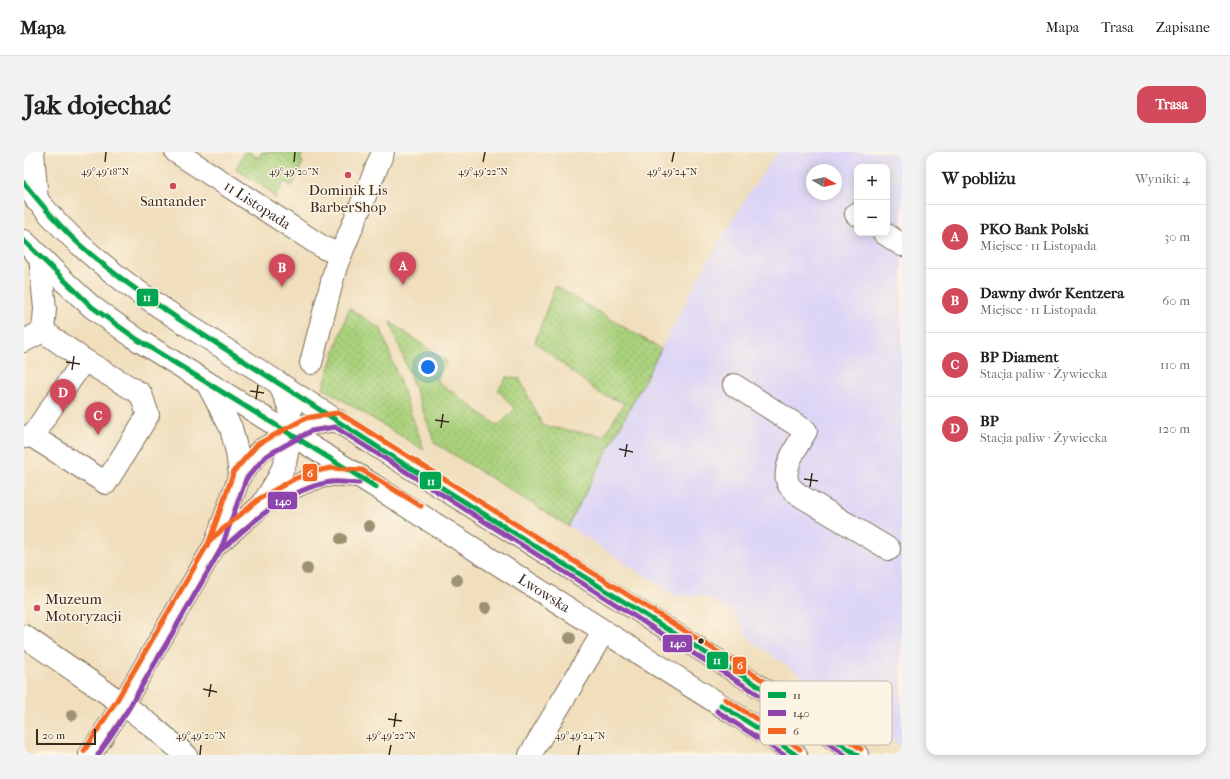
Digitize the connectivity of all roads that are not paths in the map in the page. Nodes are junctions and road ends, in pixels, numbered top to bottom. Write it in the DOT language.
graph roads {
  1 [pos="33,152"];
  2 [pos="176,152"];
  3 [pos="383,152"];
  4 [pos="24,183"];
  5 [pos="38,202"];
  6 [pos="888,236"];
  7 [pos="24,241"];
  8 [pos="902,245"];
  9 [pos="340,254"];
  10 [pos="40,257"];
  11 [pos="43,331"];
  12 [pos="24,341"];
  13 [pos="84,360"];
  14 [pos="311,363"];
  15 [pos="206,382"];
  16 [pos="279,382"];
  17 [pos="734,385"];
  18 [pos="337,420"];
  19 [pos="290,434"];
  20 [pos="28,437"];
  21 [pos="240,475"];
  22 [pos="359,476"];
  23 [pos="262,505"];
  24 [pos="215,545"];
  25 [pos="897,554"];
  26 [pos="604,631"];
  27 [pos="24,636"];
  28 [pos="760,687"];
  29 [pos="122,704"];
  30 [pos="760,730"];
  31 [pos="782,745"];
  32 [pos="843,745"];
  33 [pos="90,755"];
  34 [pos="186,755"];
  35 [pos="530,755"];
  36 [pos="796,755"];
  37 [pos="857,755"];
  1 -- 5 [label="main road"];
  2 -- 9 [label="main road, 11 Listopada"];
  3 -- 9 [label="main road"];
  4 -- 5 [label="main road"];
  5 -- 16 [label="main road"];
  6 -- 8 [label="main road"];
  7 -- 10 [label="main road, Lwowska"];
  9 -- 14 [label="main road"];
  10 -- 11 [label="main road"];
  10 -- 15 [label="main road, Lwowska"];
  11 -- 12 [label="main road"];
  11 -- 13 [label="main road"];
  13 -- 20 [label="main road"];
  13 -- 20 [label="main road"];
  15 -- 19 [label="main road, Lwowska"];
  15 -- 21 [label="main road"];
  16 -- 18 [label="main road"];
  16 -- 19 [label="main road"];
  17 -- 25 [label="main road"];
  18 -- 19 [label="main road"];
  18 -- 28 [label="main road"];
  19 -- 21 [label="main road"];
  19 -- 22 [label="main road, Lwowska"];
  19 -- 23 [label="main road"];
  21 -- 24 [label="main road"];
  22 -- 23 [label="main road"];
  22 -- 26 [label="main road, Lwowska"];
  23 -- 24 [label="main road"];
  24 -- 29 [label="main road"];
  26 -- 30 [label="main road, Lwowska"];
  26 -- 35 [label="main road"];
  27 -- 29 [label="main road"];
  29 -- 33 [label="main road"];
  29 -- 34 [label="main road"];
  31 -- 36 [label="main road, Lwowska"];
  32 -- 37 [label="main road"];
}
